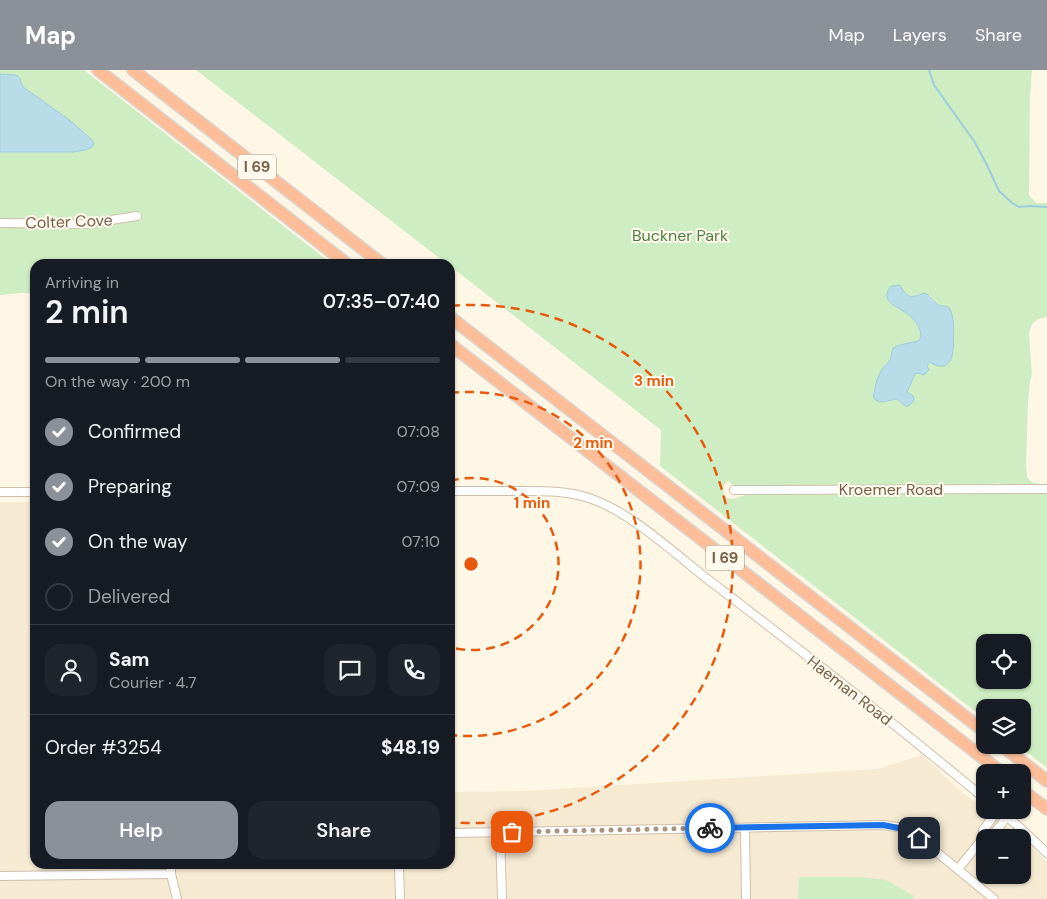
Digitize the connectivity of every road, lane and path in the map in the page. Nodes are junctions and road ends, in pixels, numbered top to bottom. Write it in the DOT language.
graph roads {
  1 [pos="98,70"];
  2 [pos="133,70"];
  3 [pos="137,216"];
  4 [pos="0,223"];
  5 [pos="341,259"];
  6 [pos="376,259"];
  7 [pos="455,321"];
  8 [pos="455,348"];
  9 [pos="1047,489"];
  10 [pos="734,490"];
  11 [pos="455,491"];
  12 [pos="0,492"];
  13 [pos="30,492"];
  14 [pos="976,725"];
  15 [pos="1013,754"];
  16 [pos="990,764"];
  17 [pos="1047,780"];
  18 [pos="976,792"];
  19 [pos="1031,797"];
  20 [pos="1047,809"];
  21 [pos="1005,819"];
  22 [pos="1009,819"];
  23 [pos="745,828"];
  24 [pos="997,829"];
  25 [pos="500,832"];
  26 [pos="455,833"];
  27 [pos="976,848"];
  28 [pos="1047,853"];
  29 [pos="171,869"];
  30 [pos="399,869"];
  31 [pos="958,869"];
  32 [pos="171,874"];
  33 [pos="0,876"];
  34 [pos="177,899"];
  35 [pos="400,899"];
  36 [pos="502,899"];
  37 [pos="746,899"];
  38 [pos="994,899"];
  1 -- 5 [label="highway, I 69"];
  2 -- 6 [label="highway, I 69"];
  3 -- 4 [label="street, Colter Cove"];
  7 -- 14 [label="highway, I 69"];
  8 -- 16 [label="highway, I 69"];
  9 -- 10 [label="street, Kroemer Road"];
  11 -- 18 [label="street, Haeman Road"];
  12 -- 13 [label="street"];
  15 -- 17 [label="highway"];
  19 -- 20 [label="highway"];
  21 -- 24 [label="street"];
  22 -- 28 [label="street"];
  23 -- 25 [label="street"];
  23 -- 31 [label="street"];
  23 -- 37 [label="street"];
  25 -- 26 [label="street"];
  25 -- 36 [label="street"];
  27 -- 31 [label="street"];
  29 -- 32 [label="street"];
  30 -- 35 [label="street"];
  31 -- 38 [label="street"];
  32 -- 33 [label="street"];
  32 -- 34 [label="street"];
}
